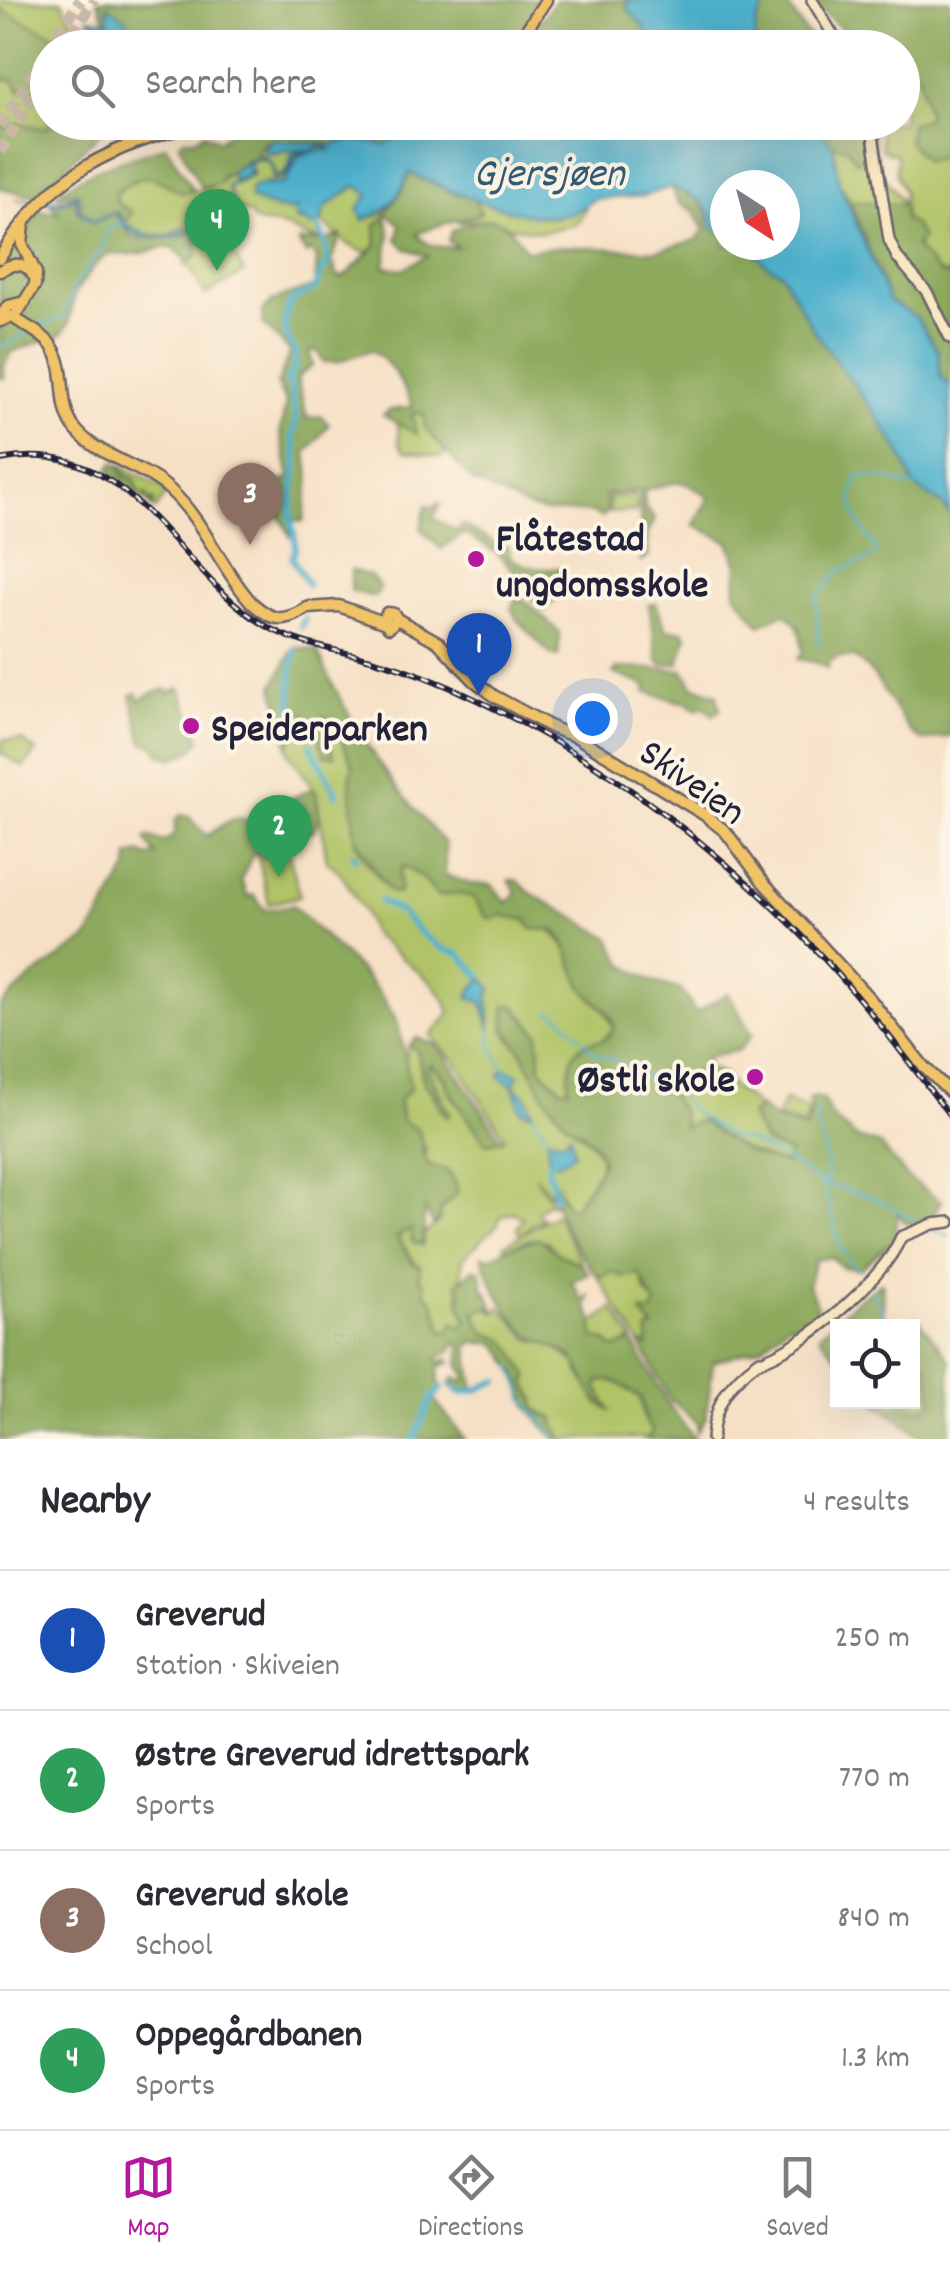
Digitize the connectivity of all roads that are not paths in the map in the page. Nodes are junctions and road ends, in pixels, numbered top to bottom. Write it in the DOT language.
graph roads {
  1 [pos="546,0"];
  2 [pos="812,0"];
  3 [pos="526,30"];
  4 [pos="830,30"];
  5 [pos="153,140"];
  6 [pos="875,140"];
  7 [pos="27,216"];
  8 [pos="0,258"];
  9 [pos="0,271"];
  10 [pos="36,282"];
  11 [pos="16,317"];
  12 [pos="950,338"];
  13 [pos="950,1092"];
  14 [pos="950,1222"];
  15 [pos="712,1439"];
  1 -- 3 [label="main road"];
  2 -- 4 [label="main road"];
  5 -- 7 [label="main road"];
  6 -- 12 [label="main road"];
  7 -- 8 [label="main road"];
  7 -- 10 [label="main road"];
  9 -- 10 [label="main road"];
  10 -- 11 [label="main road"];
  11 -- 13 [label="main road, Skiveien"];
  14 -- 15 [label="main road"];
}
